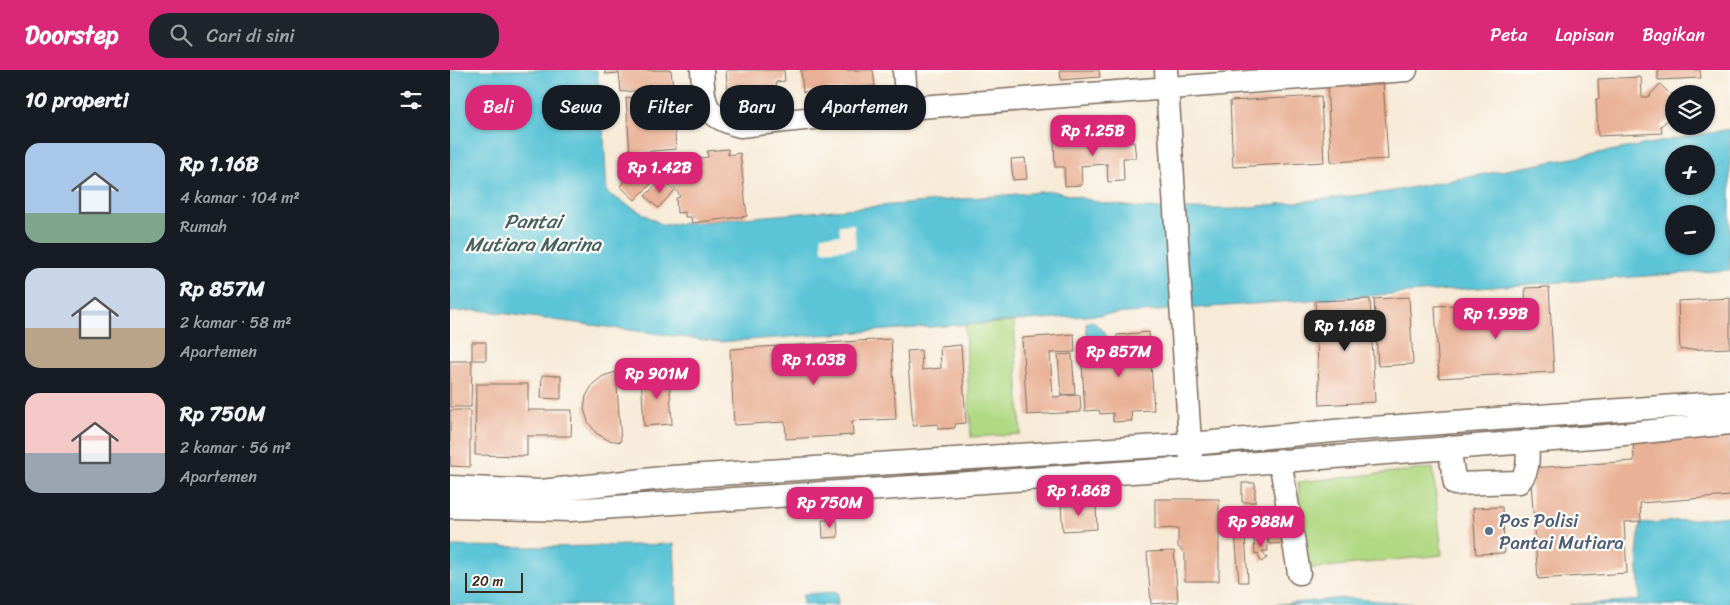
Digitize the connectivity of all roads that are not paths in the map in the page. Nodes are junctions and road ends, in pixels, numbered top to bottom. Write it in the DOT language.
graph roads {
  1 [pos="702,70"];
  2 [pos="904,70"];
  3 [pos="1406,70"];
  4 [pos="1166,79"];
  5 [pos="905,85"];
  6 [pos="926,106"];
  7 [pos="804,119"];
  8 [pos="1730,402"];
  9 [pos="1730,423"];
  10 [pos="1527,441"];
  11 [pos="1191,444"];
  12 [pos="1449,447"];
  13 [pos="1280,460"];
  14 [pos="1192,468"];
  15 [pos="450,487"];
  16 [pos="450,507"];
  17 [pos="1299,573"];
  1 -- 7 [label="street"];
  2 -- 5 [label="street"];
  3 -- 4 [label="street"];
  4 -- 6 [label="street"];
  4 -- 11 [label="street"];
  8 -- 11 [label="street"];
  9 -- 10 [label="street"];
  10 -- 12 [label="street"];
  10 -- 12 [label="street"];
  11 -- 14 [label="street"];
  11 -- 15 [label="street"];
  12 -- 13 [label="street"];
  13 -- 14 [label="street"];
  13 -- 17 [label="street"];
  14 -- 16 [label="street"];
}
